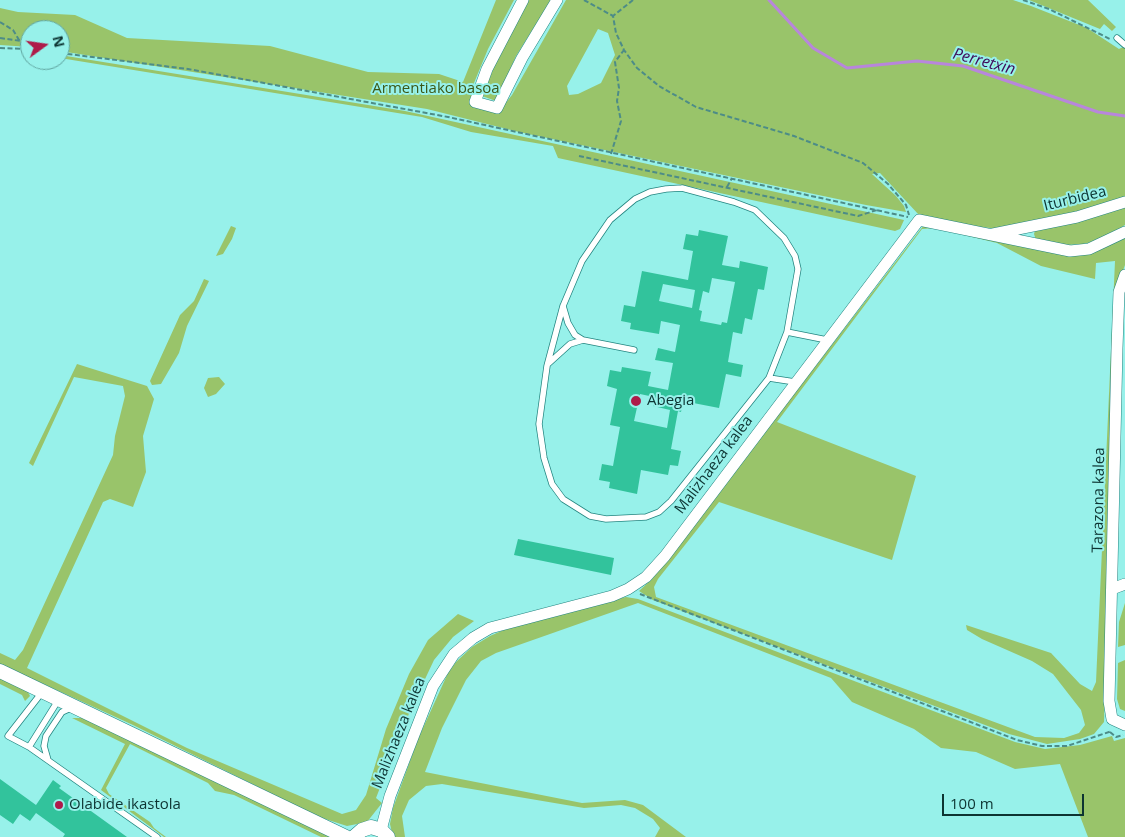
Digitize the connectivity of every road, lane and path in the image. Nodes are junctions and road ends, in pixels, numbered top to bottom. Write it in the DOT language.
graph roads {
  1 [pos="522,0"];
  2 [pos="557,0"];
  3 [pos="584,0"];
  4 [pos="633,0"];
  5 [pos="1023,0"];
  6 [pos="613,16"];
  7 [pos="0,22"];
  8 [pos="0,38"];
  9 [pos="1117,38"];
  10 [pos="20,40"];
  11 [pos="20,41"];
  12 [pos="1125,45"];
  13 [pos="0,48"];
  14 [pos="20,48"];
  15 [pos="624,50"];
  16 [pos="70,54"];
  17 [pos="611,154"];
  18 [pos="579,156"];
  19 [pos="732,178"];
  20 [pos="727,188"];
  21 [pos="1125,202"];
  22 [pos="878,210"];
  23 [pos="1033,225"];
  24 [pos="1125,232"];
  25 [pos="991,235"];
  26 [pos="1035,244"];
  27 [pos="1125,275"];
  28 [pos="563,306"];
  29 [pos="787,332"];
  30 [pos="583,340"];
  31 [pos="827,340"];
  32 [pos="1121,346"];
  33 [pos="634,350"];
  34 [pos="547,366"];
  35 [pos="769,378"];
  36 [pos="795,382"];
  37 [pos="1120,467"];
  38 [pos="1125,584"];
  39 [pos="1112,588"];
  40 [pos="628,589"];
  41 [pos="0,672"];
  42 [pos="43,691"];
  43 [pos="59,699"];
  44 [pos="74,706"];
  45 [pos="1118,727"];
  46 [pos="1125,734"];
  47 [pos="30,747"];
  48 [pos="48,760"];
  49 [pos="384,834"];
  50 [pos="157,837"];
  51 [pos="346,837"];
  52 [pos="354,837"];
  1 -- 2 [label="street"];
  3 -- 6 [label="path"];
  4 -- 6 [label="path"];
  5 -- 9 [label="path"];
  6 -- 15 [label="path"];
  7 -- 10 [label="path"];
  8 -- 11 [label="path"];
  9 -- 12 [label="lane"];
  13 -- 14 [label="path"];
  15 -- 17 [label="path"];
  15 -- 22 [label="path"];
  16 -- 17 [label="path"];
  17 -- 19 [label="path"];
  18 -- 20 [label="path"];
  19 -- 20 [label="path"];
  19 -- 22 [label="path"];
  20 -- 22 [label="path"];
  21 -- 23 [label="street, Iturbidea"];
  23 -- 25 [label="street, Iturbidea"];
  23 -- 26 [label="street, Iturbidea"];
  24 -- 26 [label="street, Malizhaeza kalea"];
  25 -- 26 [label="street, Malizhaeza kalea"];
  25 -- 31 [label="street, Malizhaeza kalea"];
  27 -- 32 [label="street, Tarazona kalea"];
  28 -- 29 [label="lane"];
  28 -- 30 [label="lane"];
  28 -- 34 [label="lane"];
  29 -- 31 [label="lane"];
  29 -- 35 [label="lane"];
  30 -- 33 [label="lane"];
  30 -- 34 [label="lane"];
  31 -- 36 [label="street, Malizhaeza kalea"];
  32 -- 37 [label="street, Tarazona kalea"];
  34 -- 35 [label="lane"];
  35 -- 36 [label="lane"];
  36 -- 40 [label="street, Malizhaeza kalea"];
  37 -- 39 [label="street, Tarazona kalea"];
  38 -- 39 [label="street"];
  39 -- 45 [label="street, Tarazona kalea"];
  40 -- 45 [label="path"];
  40 -- 49 [label="street, Malizhaeza kalea"];
  41 -- 42 [label="street"];
  42 -- 43 [label="street"];
  42 -- 47 [label="lane"];
  43 -- 44 [label="street"];
  43 -- 47 [label="lane"];
  44 -- 48 [label="lane"];
  44 -- 51 [label="street"];
  45 -- 46 [label="path"];
  47 -- 48 [label="lane"];
  48 -- 50 [label="lane"];
  49 -- 52 [label="street"];
}
